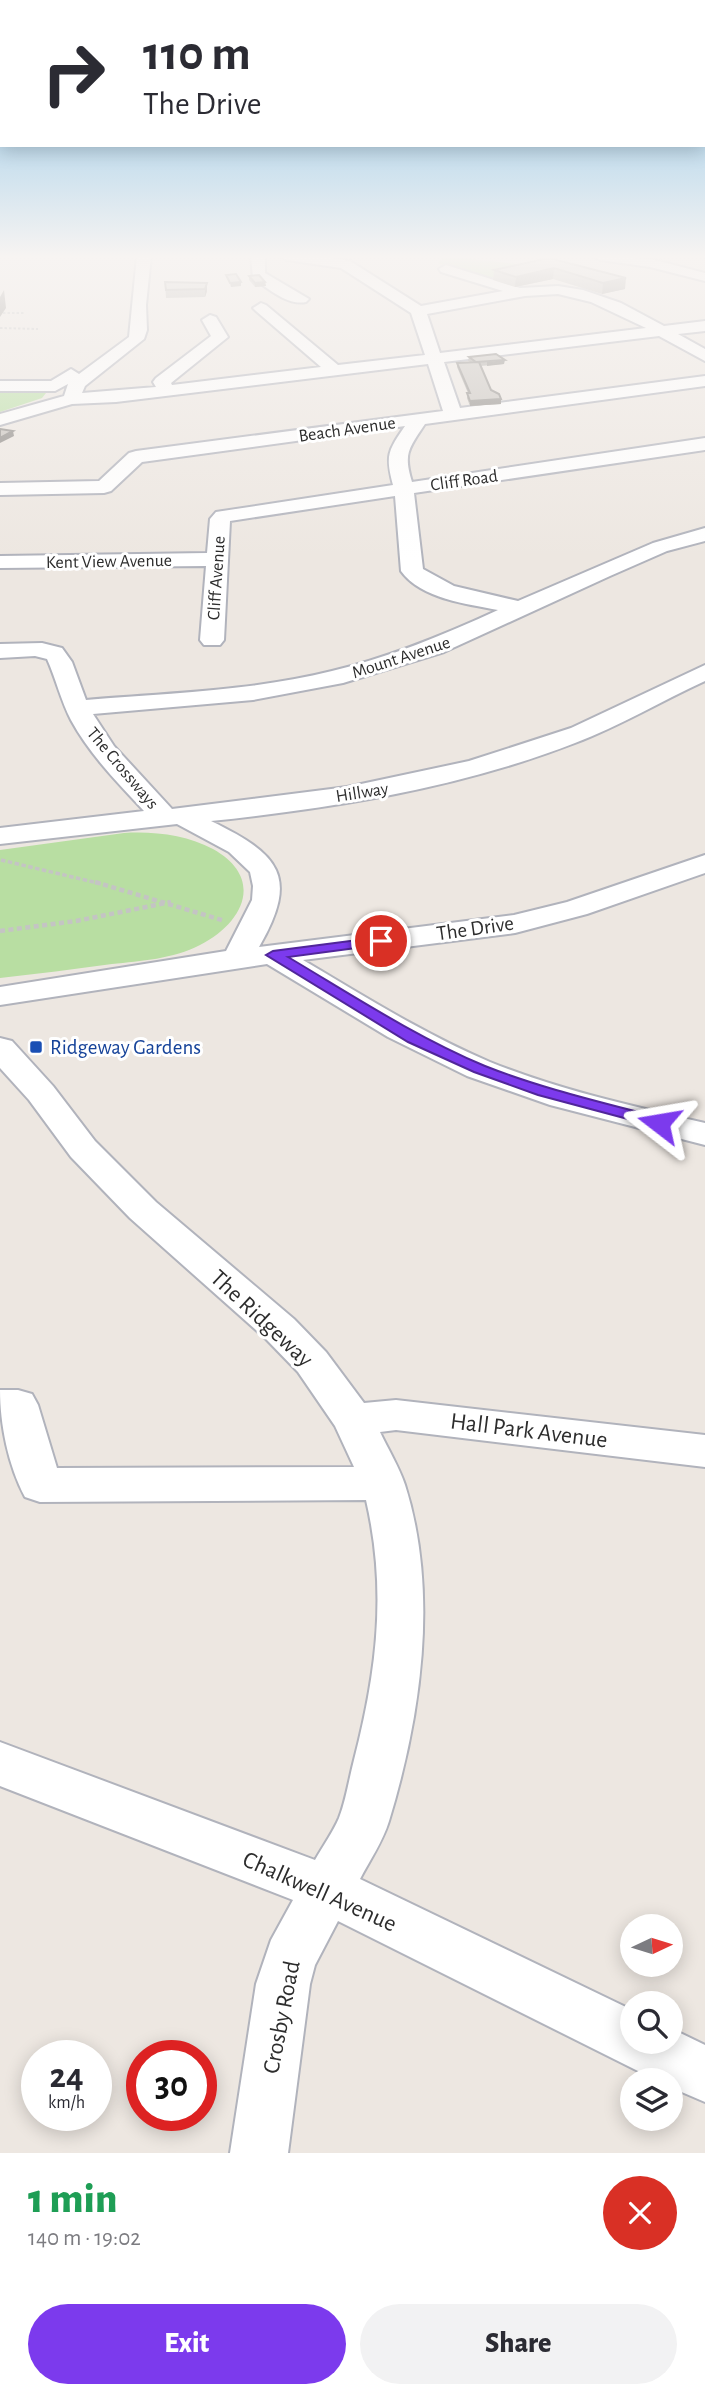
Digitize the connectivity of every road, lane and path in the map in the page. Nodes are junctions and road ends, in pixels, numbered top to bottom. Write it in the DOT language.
graph roads {
  1 [pos="111,356"];
  2 [pos="195,356"];
  3 [pos="318,356"];
  4 [pos="455,356"];
  5 [pos="435,359"];
  6 [pos="94,368"];
  7 [pos="335,371"];
  8 [pos="705,381"];
  9 [pos="0,386"];
  10 [pos="167,390"];
  11 [pos="71,399"];
  12 [pos="453,414"];
  13 [pos="419,419"];
  14 [pos="0,420"];
  15 [pos="705,444"];
  16 [pos="404,488"];
  17 [pos="0,489"];
  18 [pos="223,516"];
  19 [pos="705,534"];
  20 [pos="218,559"];
  21 [pos="0,562"];
  22 [pos="520,608"];
  23 [pos="212,640"];
  24 [pos="0,651"];
  25 [pos="705,672"];
  26 [pos="77,708"];
  27 [pos="173,815"];
  28 [pos="0,836"];
  29 [pos="0,860"];
  30 [pos="705,863"];
  31 [pos="172,902"];
  32 [pos="0,931"];
  33 [pos="264,943"];
  34 [pos="0,996"];
  35 [pos="0,1048"];
  36 [pos="705,1134"];
  37 [pos="0,1405"];
  38 [pos="354,1419"];
  39 [pos="705,1451"];
  40 [pos="383,1483"];
  41 [pos="0,1764"];
  42 [pos="327,1889"];
  43 [pos="620,2033"];
  44 [pos="664,2054"];
  45 [pos="705,2074"];
  46 [pos="259,2153"];
  1 -- 6 [label="street"];
  2 -- 10 [label="street"];
  3 -- 7 [label="street"];
  4 -- 5 [label="street"];
  5 -- 7 [label="street"];
  5 -- 12 [label="street"];
  6 -- 9 [label="street"];
  6 -- 11 [label="street"];
  7 -- 10 [label="street"];
  8 -- 12 [label="street, Beach Avenue"];
  10 -- 11 [label="street"];
  11 -- 14 [label="street"];
  12 -- 13 [label="street, Beach Avenue"];
  13 -- 16 [label="street"];
  13 -- 17 [label="street, Beach Avenue"];
  15 -- 16 [label="street, Cliff Road"];
  16 -- 18 [label="street, Cliff Road"];
  16 -- 22 [label="street"];
  18 -- 20 [label="street, Cliff Avenue"];
  19 -- 22 [label="street, Mount Avenue"];
  20 -- 21 [label="street, Kent View Avenue"];
  20 -- 23 [label="street, Cliff Avenue"];
  22 -- 26 [label="street, Mount Avenue"];
  24 -- 26 [label="street, The Crossways"];
  25 -- 27 [label="street, Hillway"];
  26 -- 27 [label="street, The Crossways"];
  27 -- 28 [label="street, Hillway"];
  27 -- 33 [label="street"];
  29 -- 31 [label="path"];
  30 -- 33 [label="street, The Drive"];
  31 -- 32 [label="path"];
  31 -- 33 [label="path"];
  33 -- 34 [label="street"];
  33 -- 36 [label="street"];
  35 -- 38 [label="street, The Ridgeway"];
  37 -- 40 [label="street"];
  38 -- 39 [label="street, Hall Park Avenue"];
  38 -- 40 [label="street, The Ridgeway"];
  40 -- 42 [label="street, The Ridgeway"];
  41 -- 42 [label="street, Chalkwell Avenue"];
  42 -- 43 [label="street, Chalkwell Avenue"];
  42 -- 46 [label="street, Crosby Road"];
  44 -- 45 [label="street"];
}
